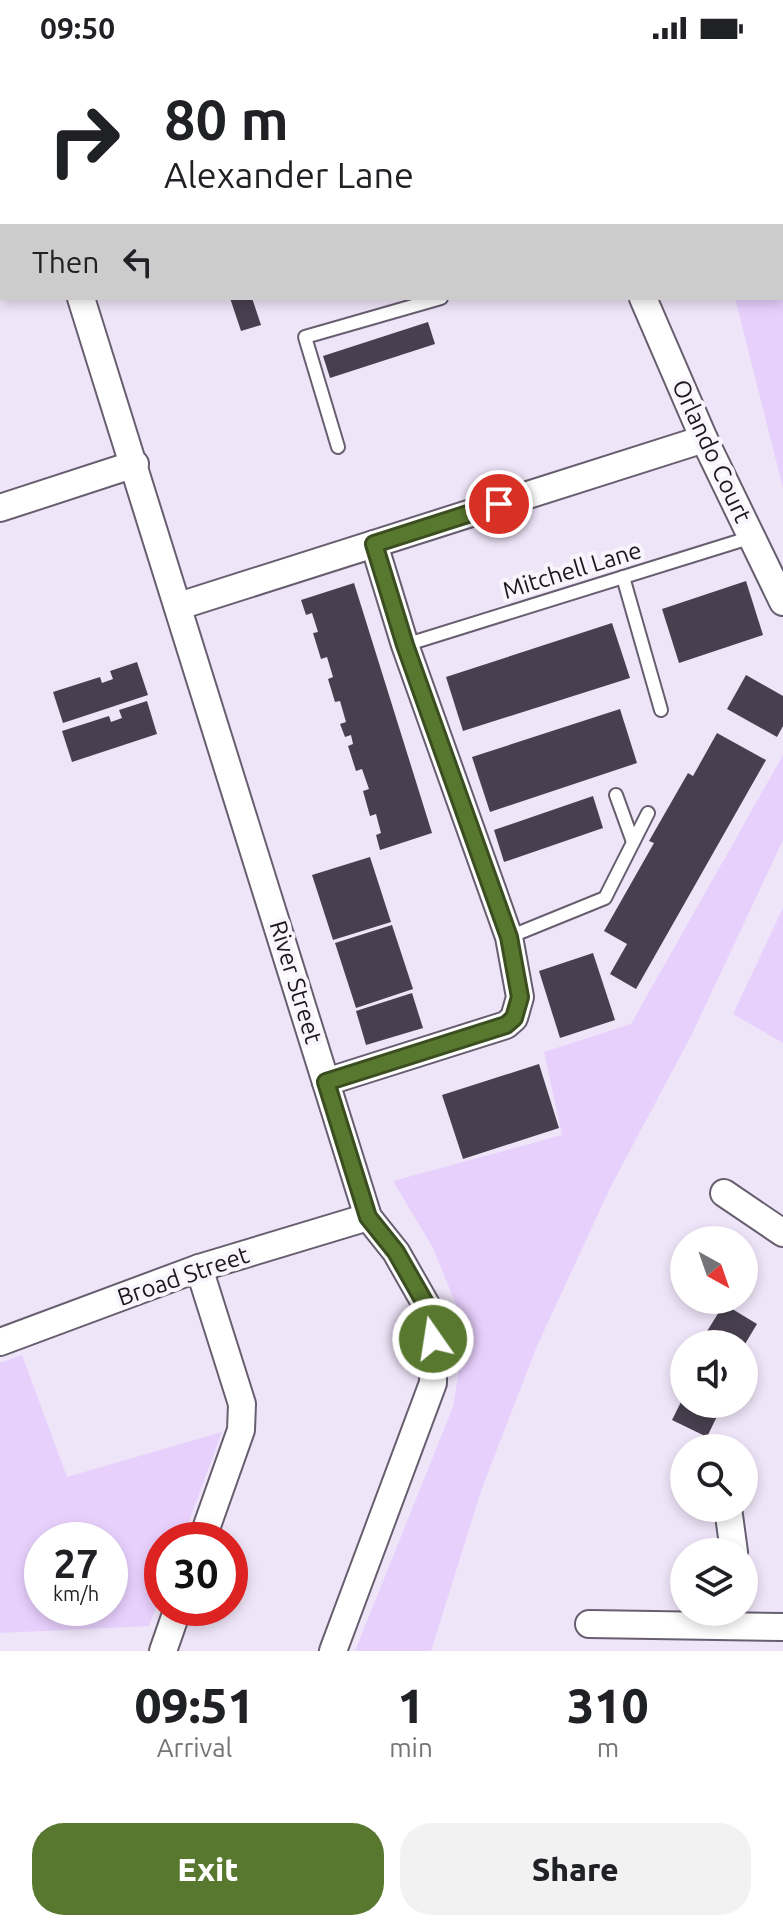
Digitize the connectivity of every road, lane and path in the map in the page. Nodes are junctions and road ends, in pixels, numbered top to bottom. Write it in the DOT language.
graph roads {
  1 [pos="82,300"];
  2 [pos="434,300"];
  3 [pos="644,300"];
  4 [pos="704,439"];
  5 [pos="338,447"];
  6 [pos="135,464"];
  7 [pos="0,508"];
  8 [pos="752,537"];
  9 [pos="374,544"];
  10 [pos="623,577"];
  11 [pos="783,602"];
  12 [pos="179,606"];
  13 [pos="405,645"];
  14 [pos="661,710"];
  15 [pos="616,795"];
  16 [pos="648,813"];
  17 [pos="633,842"];
  18 [pos="509,937"];
  19 [pos="326,1082"];
  20 [pos="724,1193"];
  21 [pos="368,1217"];
  22 [pos="783,1233"];
  23 [pos="199,1268"];
  24 [pos="0,1342"];
  25 [pos="208,1522"];
  26 [pos="670,1621"];
  27 [pos="758,1623"];
  28 [pos="589,1624"];
  29 [pos="172,1626"];
  30 [pos="783,1627"];
  31 [pos="163,1651"];
  32 [pos="333,1651"];
  1 -- 6 [label="street, River Street"];
  2 -- 5 [label="lane"];
  3 -- 4 [label="street, Orlando Court"];
  4 -- 8 [label="street, Orlando Court"];
  4 -- 9 [label="street"];
  6 -- 7 [label="street"];
  6 -- 12 [label="street, River Street"];
  8 -- 10 [label="lane, Mitchell Lane"];
  8 -- 11 [label="street, Orlando Court"];
  9 -- 12 [label="street"];
  9 -- 13 [label="street"];
  10 -- 13 [label="lane, Mitchell Lane"];
  10 -- 14 [label="lane"];
  12 -- 19 [label="street, River Street"];
  13 -- 18 [label="street"];
  15 -- 17 [label="lane"];
  16 -- 17 [label="lane"];
  17 -- 18 [label="lane"];
  18 -- 19 [label="street"];
  19 -- 21 [label="street, River Street"];
  20 -- 22 [label="street"];
  21 -- 23 [label="street, Broad Street"];
  21 -- 32 [label="street, River Street"];
  23 -- 24 [label="street, Broad Street"];
  23 -- 25 [label="street"];
  26 -- 28 [label="street"];
  27 -- 30 [label="street"];
  29 -- 31 [label="street"];
}
